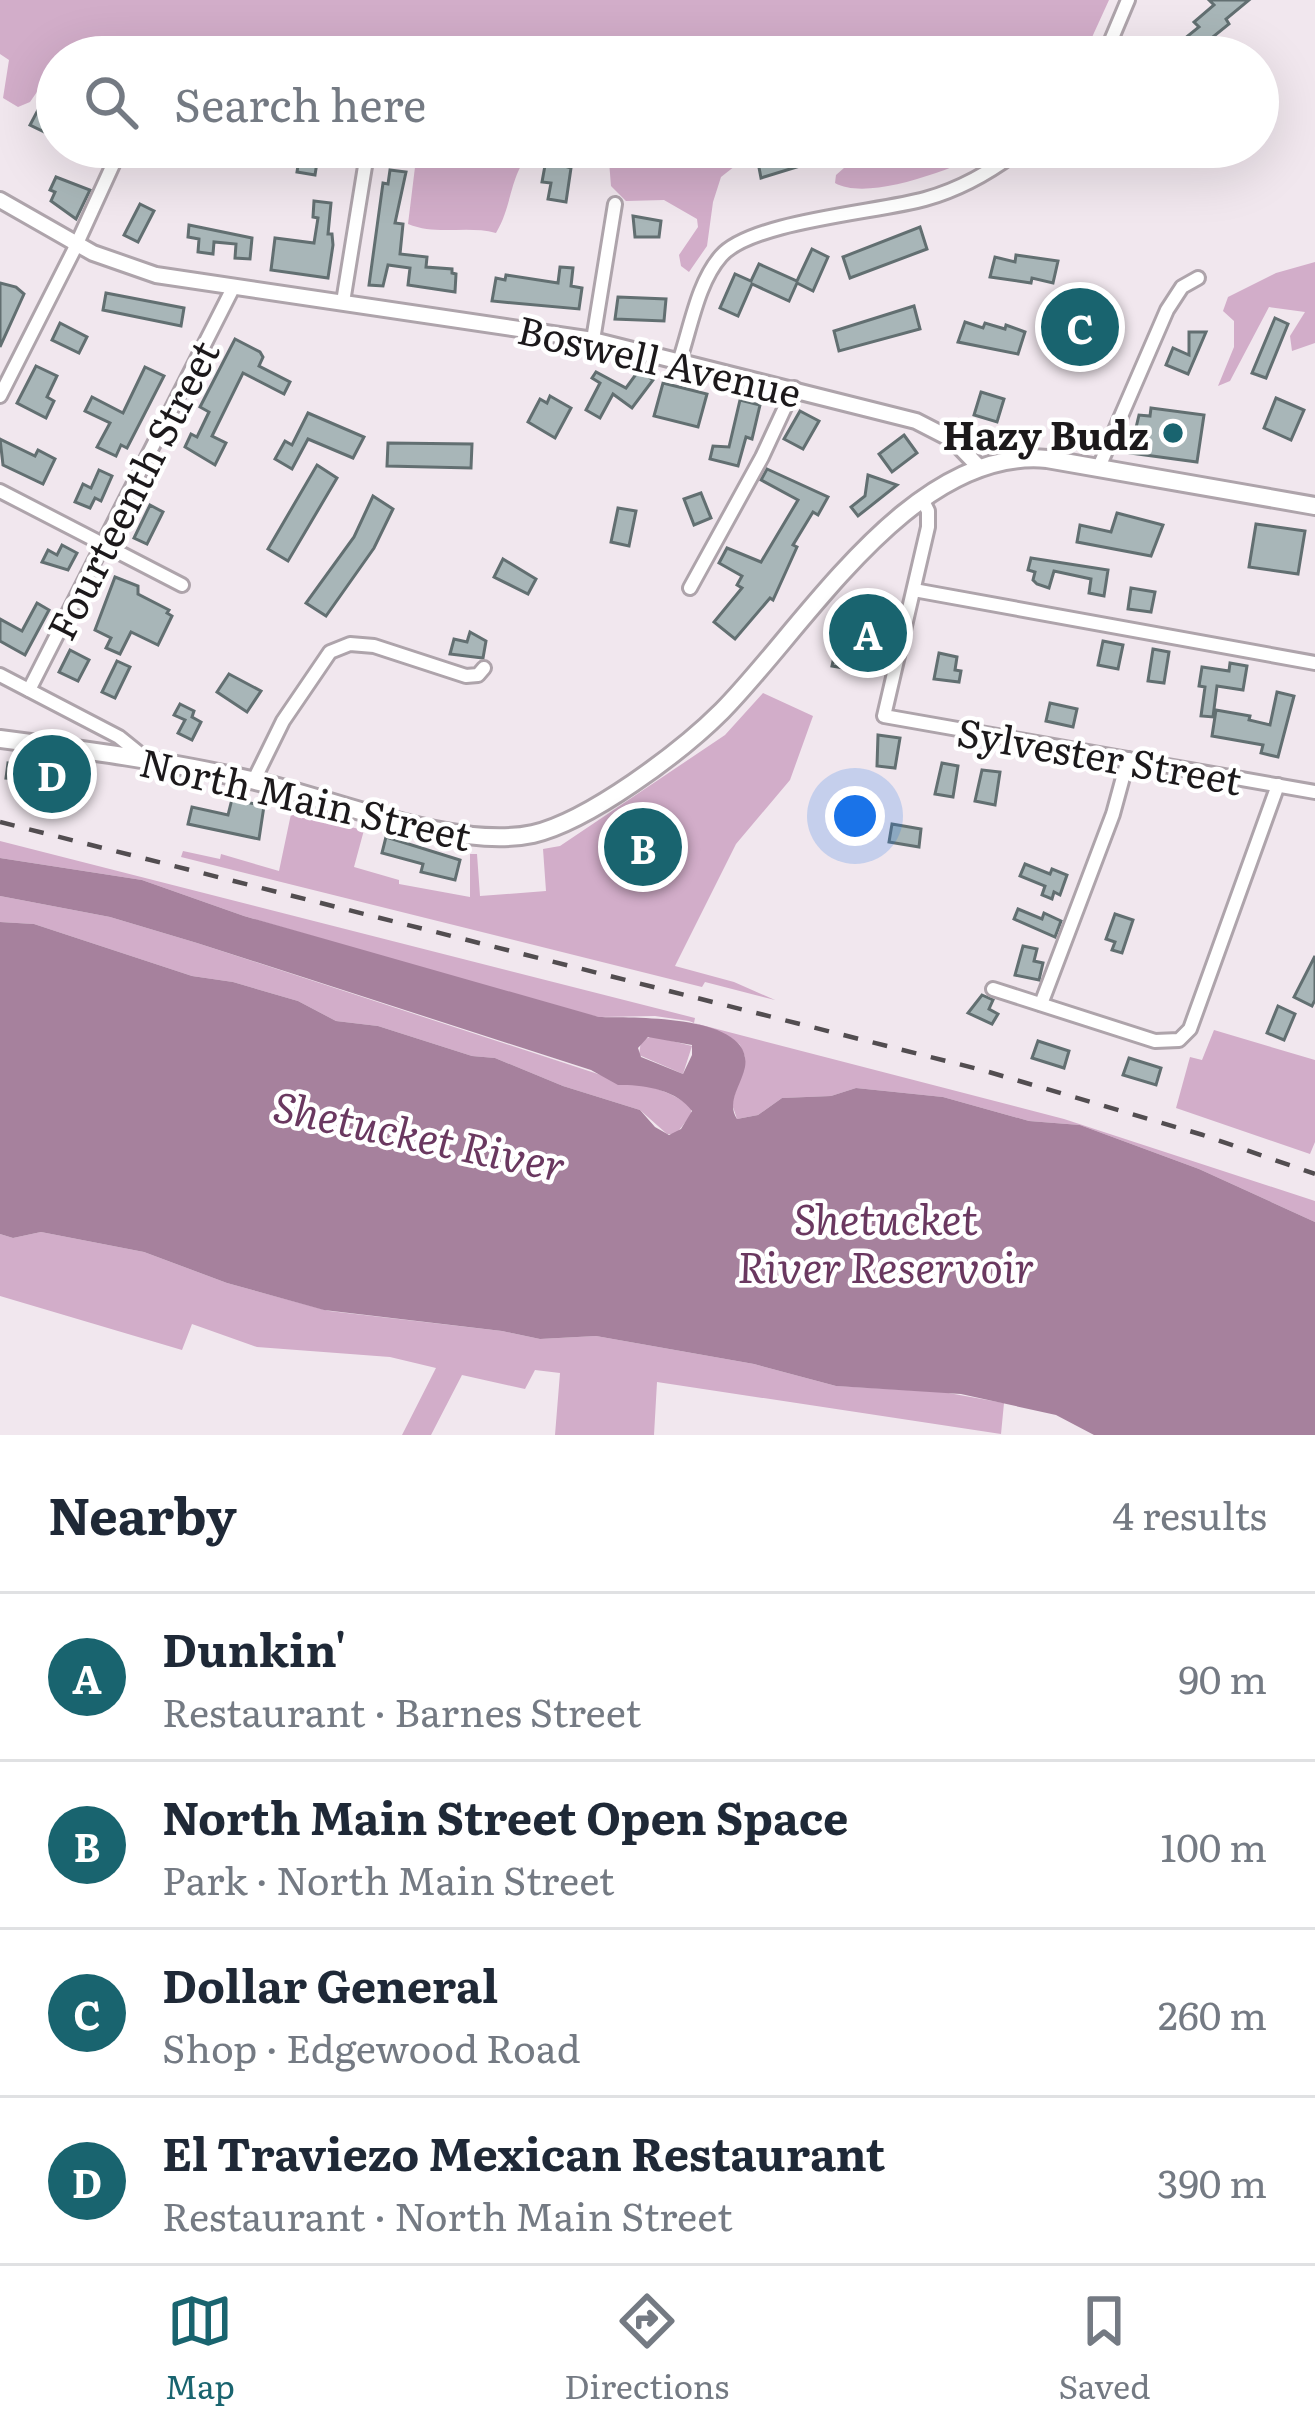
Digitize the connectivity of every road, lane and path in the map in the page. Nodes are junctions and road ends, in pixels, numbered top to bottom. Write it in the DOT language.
graph roads {
  1 [pos="1128,0"];
  2 [pos="1113,36"];
  3 [pos="111,168"];
  4 [pos="365,168"];
  5 [pos="997,168"];
  6 [pos="0,200"];
  7 [pos="615,204"];
  8 [pos="77,244"];
  9 [pos="1198,278"];
  10 [pos="233,287"];
  11 [pos="343,302"];
  12 [pos="593,340"];
  13 [pos="680,359"];
  14 [pos="794,388"];
  15 [pos="0,396"];
  16 [pos="979,467"];
  17 [pos="1099,467"];
  18 [pos="0,491"];
  19 [pos="923,501"];
  20 [pos="1315,506"];
  21 [pos="103,544"];
  22 [pos="182,585"];
  23 [pos="690,587"];
  24 [pos="914,590"];
  25 [pos="1315,663"];
  26 [pos="484,668"];
  27 [pos="0,675"];
  28 [pos="28,690"];
  29 [pos="0,739"];
  30 [pos="145,758"];
  31 [pos="1129,759"];
  32 [pos="254,780"];
  33 [pos="1278,785"];
  34 [pos="1315,792"];
  35 [pos="993,989"];
  36 [pos="1041,1004"];
  1 -- 2 [label="street"];
  3 -- 8 [label="street"];
  4 -- 11 [label="street"];
  5 -- 13 [label="street"];
  6 -- 8 [label="street, Boswell Avenue"];
  7 -- 12 [label="street"];
  8 -- 10 [label="street, Boswell Avenue"];
  8 -- 15 [label="street"];
  9 -- 17 [label="street"];
  10 -- 11 [label="street, Boswell Avenue"];
  10 -- 21 [label="street, Fourteenth Street"];
  11 -- 12 [label="street, Boswell Avenue"];
  12 -- 13 [label="street, Boswell Avenue"];
  13 -- 14 [label="street, Boswell Avenue"];
  14 -- 16 [label="street, Boswell Avenue"];
  14 -- 23 [label="street"];
  16 -- 17 [label="main road"];
  16 -- 19 [label="main road, North Main Street"];
  17 -- 20 [label="main road"];
  18 -- 21 [label="street"];
  19 -- 24 [label="street"];
  19 -- 32 [label="main road, North Main Street"];
  21 -- 22 [label="street"];
  21 -- 28 [label="street, Fourteenth Street"];
  24 -- 25 [label="street"];
  24 -- 31 [label="street, Sylvester Street"];
  26 -- 32 [label="street"];
  27 -- 28 [label="street"];
  28 -- 30 [label="street"];
  29 -- 30 [label="main road, North Main Street"];
  30 -- 32 [label="main road, North Main Street"];
  31 -- 33 [label="street, Sylvester Street"];
  31 -- 36 [label="street"];
  33 -- 34 [label="street, Sylvester Street"];
  33 -- 36 [label="street"];
  35 -- 36 [label="street"];
}
